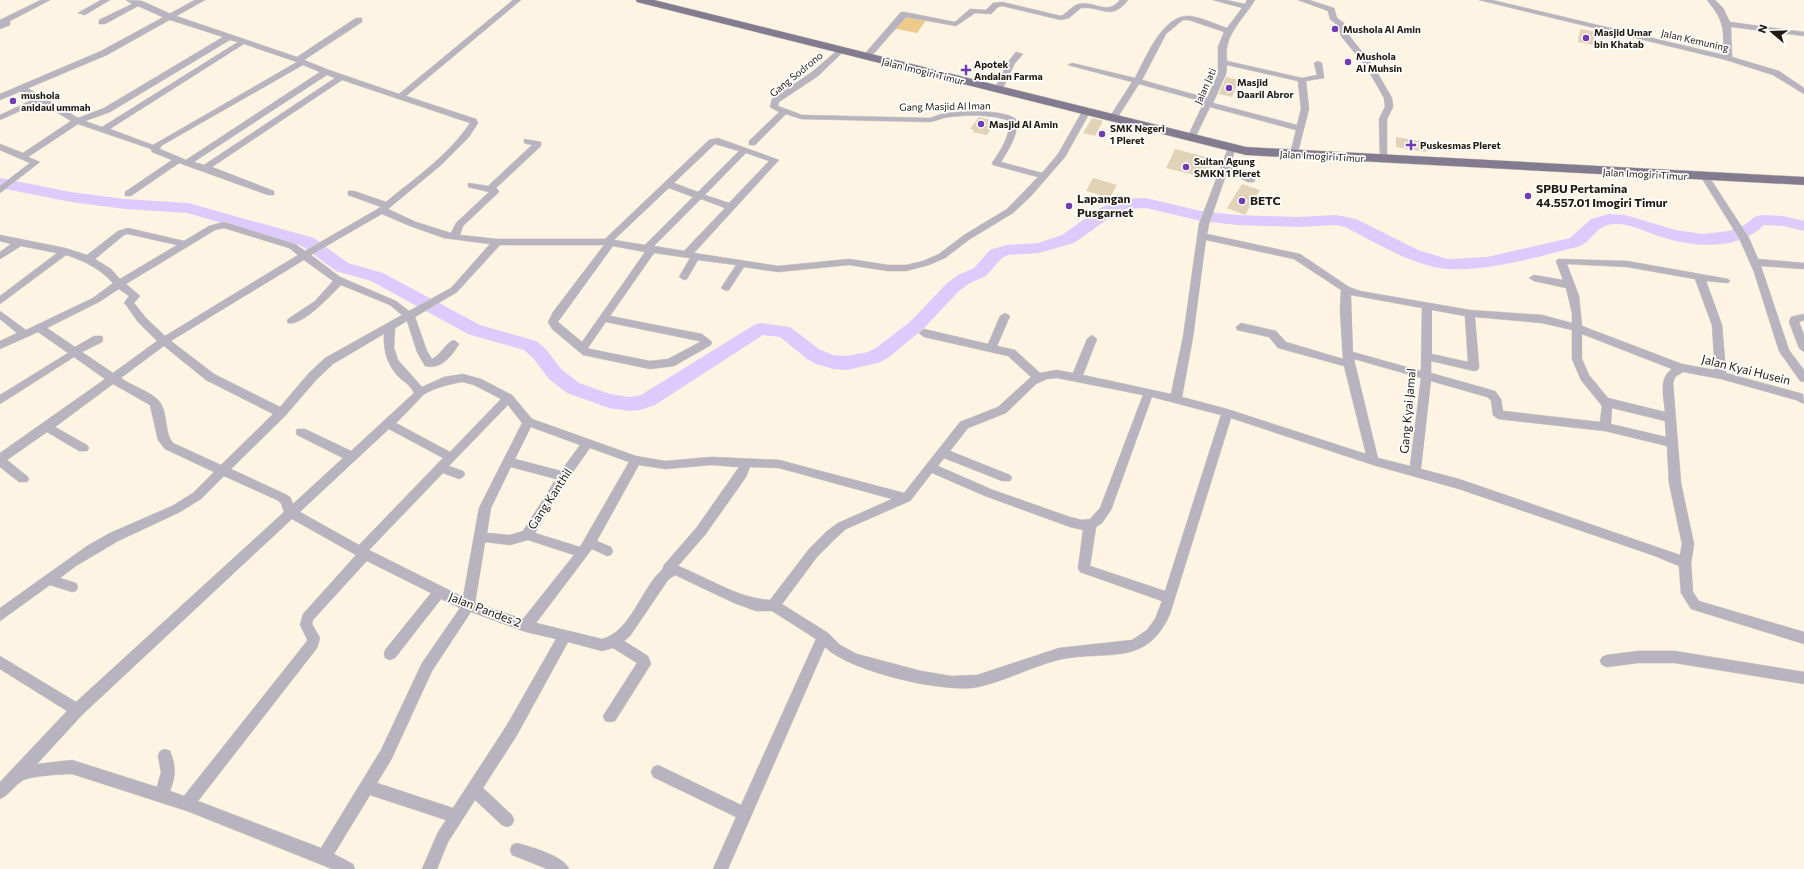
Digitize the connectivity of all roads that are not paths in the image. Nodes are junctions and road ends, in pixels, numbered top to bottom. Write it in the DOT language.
graph roads {
  1 [pos="46,0"];
  2 [pos="106,0"];
  3 [pos="201,0"];
  4 [pos="517,0"];
  5 [pos="641,0"];
  6 [pos="1124,0"];
  7 [pos="1217,0"];
  8 [pos="1302,0"];
  9 [pos="1483,0"];
  10 [pos="1711,0"];
  11 [pos="133,1"];
  12 [pos="1249,4"];
  13 [pos="82,13"];
  14 [pos="170,17"];
  15 [pos="359,20"];
  16 [pos="102,22"];
  17 [pos="1,23"];
  18 [pos="1727,24"];
  19 [pos="1229,31"];
  20 [pos="1804,34"];
  21 [pos="229,37"];
  22 [pos="243,42"];
  23 [pos="840,50"];
  24 [pos="1019,54"];
  25 [pos="866,57"];
  26 [pos="1728,58"];
  27 [pos="301,61"];
  28 [pos="1223,62"];
  29 [pos="1318,63"];
  30 [pos="1072,65"];
  31 [pos="326,72"];
  32 [pos="341,77"];
  33 [pos="1302,80"];
  34 [pos="1137,81"];
  35 [pos="20,88"];
  36 [pos="998,90"];
  37 [pos="1804,92"];
  38 [pos="0,97"];
  39 [pos="400,97"];
  40 [pos="38,100"];
  41 [pos="1209,102"];
  42 [pos="783,112"];
  43 [pos="1086,112"];
  44 [pos="0,118"];
  45 [pos="1113,118"];
  46 [pos="77,122"];
  47 [pos="1299,128"];
  48 [pos="103,130"];
  49 [pos="1191,138"];
  50 [pos="527,141"];
  51 [pos="752,143"];
  52 [pos="0,147"];
  53 [pos="155,148"];
  54 [pos="1232,148"];
  55 [pos="745,150"];
  56 [pos="1294,154"];
  57 [pos="24,156"];
  58 [pos="1384,159"];
  59 [pos="178,160"];
  60 [pos="187,163"];
  61 [pos="206,168"];
  62 [pos="1225,168"];
  63 [pos="1043,176"];
  64 [pos="1705,177"];
  65 [pos="1252,180"];
  66 [pos="1804,182"];
  67 [pos="667,184"];
  68 [pos="471,185"];
  69 [pos="490,189"];
  70 [pos="0,190"];
  71 [pos="271,193"];
  72 [pos="351,193"];
  73 [pos="128,194"];
  74 [pos="700,196"];
  75 [pos="731,207"];
  76 [pos="385,208"];
  77 [pos="1203,236"];
  78 [pos="454,237"];
  79 [pos="0,238"];
  80 [pos="497,242"];
  81 [pos="609,242"];
  82 [pos="19,243"];
  83 [pos="185,244"];
  84 [pos="649,249"];
  85 [pos="65,251"];
  86 [pos="307,254"];
  87 [pos="0,256"];
  88 [pos="690,256"];
  89 [pos="90,258"];
  90 [pos="1755,262"];
  91 [pos="742,263"];
  92 [pos="1804,266"];
  93 [pos="1699,276"];
  94 [pos="684,277"];
  95 [pos="1534,278"];
  96 [pos="340,280"];
  97 [pos="1725,281"];
  98 [pos="119,284"];
  99 [pos="1570,285"];
  100 [pos="726,288"];
  101 [pos="1346,289"];
  102 [pos="0,301"];
  103 [pos="1427,306"];
  104 [pos="415,313"];
  105 [pos="1470,313"];
  106 [pos="0,314"];
  107 [pos="1005,316"];
  108 [pos="1802,317"];
  109 [pos="602,318"];
  110 [pos="292,321"];
  111 [pos="390,326"];
  112 [pos="1241,327"];
  113 [pos="39,328"];
  114 [pos="1577,328"];
  115 [pos="924,333"];
  116 [pos="25,334"];
  117 [pos="98,339"];
  118 [pos="1092,339"];
  119 [pos="164,342"];
  120 [pos="454,344"];
  121 [pos="0,346"];
  122 [pos="991,348"];
  123 [pos="1804,348"];
  124 [pos="582,349"];
  125 [pos="73,354"];
  126 [pos="1426,356"];
  127 [pos="1349,359"];
  128 [pos="1681,368"];
  129 [pos="1426,374"];
  130 [pos="1721,376"];
  131 [pos="1037,377"];
  132 [pos="1077,377"];
  133 [pos="113,378"];
  134 [pos="1804,378"];
  135 [pos="1149,392"];
  136 [pos="419,393"];
  137 [pos="508,398"];
  138 [pos="1176,398"];
  139 [pos="0,400"];
  140 [pos="1804,400"];
  141 [pos="1606,402"];
  142 [pos="281,413"];
  143 [pos="1227,413"];
  144 [pos="1671,418"];
  145 [pos="528,422"];
  146 [pos="389,424"];
  147 [pos="1604,427"];
  148 [pos="47,428"];
  149 [pos="301,432"];
  150 [pos="588,443"];
  151 [pos="1672,443"];
  152 [pos="83,448"];
  153 [pos="943,453"];
  154 [pos="352,457"];
  155 [pos="450,457"];
  156 [pos="0,460"];
  157 [pos="507,461"];
  158 [pos="1373,461"];
  159 [pos="634,464"];
  160 [pos="746,465"];
  161 [pos="440,468"];
  162 [pos="931,468"];
  163 [pos="223,471"];
  164 [pos="1415,471"];
  165 [pos="459,474"];
  166 [pos="564,476"];
  167 [pos="1006,478"];
  168 [pos="23,479"];
  169 [pos="906,498"];
  170 [pos="290,512"];
  171 [pos="1090,525"];
  172 [pos="527,535"];
  173 [pos="480,536"];
  174 [pos="586,547"];
  175 [pos="607,550"];
  176 [pos="363,552"];
  177 [pos="1685,563"];
  178 [pos="666,571"];
  179 [pos="49,579"];
  180 [pos="72,587"];
  181 [pos="439,592"];
  182 [pos="1169,598"];
  183 [pos="468,606"];
  184 [pos="773,606"];
  185 [pos="0,615"];
  186 [pos="526,626"];
  187 [pos="564,636"];
  188 [pos="823,637"];
  189 [pos="1804,638"];
  190 [pos="614,642"];
  191 [pos="390,654"];
  192 [pos="1607,661"];
  193 [pos="0,662"];
  194 [pos="1804,678"];
  195 [pos="77,710"];
  196 [pos="610,716"];
  197 [pos="165,756"];
  198 [pos="658,772"];
  199 [pos="19,774"];
  200 [pos="367,787"];
  201 [pos="473,789"];
  202 [pos="0,792"];
  203 [pos="160,796"];
  204 [pos="186,804"];
  205 [pos="744,814"];
  206 [pos="456,816"];
  207 [pos="507,820"];
  208 [pos="517,850"];
  209 [pos="324,857"];
  210 [pos="725,867"];
  211 [pos="348,869"];
  212 [pos="429,869"];
  213 [pos="562,869"];
  1 -- 17 [label="street"];
  2 -- 13 [label="street"];
  3 -- 14 [label="street"];
  4 -- 39 [label="street"];
  5 -- 23 [label="main road, Jalan Imogiri Timur"];
  6 -- 25 [label="street"];
  7 -- 12 [label="street"];
  8 -- 58 [label="street"];
  9 -- 26 [label="street, Jalan Kemuning"];
  10 -- 18 [label="street"];
  11 -- 14 [label="street"];
  11 -- 16 [label="street"];
  12 -- 19 [label="street, Jalan Jati"];
  14 -- 21 [label="street"];
  14 -- 35 [label="street"];
  15 -- 27 [label="street"];
  18 -- 20 [label="street"];
  18 -- 26 [label="street"];
  19 -- 28 [label="street, Jalan Jati"];
  19 -- 34 [label="street"];
  21 -- 22 [label="street"];
  21 -- 46 [label="street"];
  22 -- 27 [label="street"];
  22 -- 48 [label="street"];
  23 -- 25 [label="main road, Jalan Imogiri Timur"];
  23 -- 42 [label="street, Gang Sodrono"];
  24 -- 36 [label="street"];
  25 -- 36 [label="main road, Jalan Imogiri Timur"];
  26 -- 37 [label="street, Jalan Kemuning"];
  27 -- 31 [label="street"];
  27 -- 53 [label="street"];
  28 -- 33 [label="street"];
  28 -- 41 [label="street, Jalan Jati"];
  29 -- 33 [label="street"];
  30 -- 34 [label="street"];
  31 -- 32 [label="street"];
  31 -- 60 [label="street"];
  32 -- 39 [label="street"];
  32 -- 61 [label="street"];
  33 -- 47 [label="street"];
  34 -- 41 [label="street"];
  34 -- 45 [label="street"];
  35 -- 38 [label="street"];
  35 -- 40 [label="street"];
  36 -- 43 [label="main road, Jalan Imogiri Timur"];
  39 -- 76 [label="street"];
  40 -- 44 [label="street"];
  40 -- 46 [label="street"];
  41 -- 47 [label="street"];
  41 -- 49 [label="street, Jalan Jati"];
  42 -- 51 [label="street"];
  42 -- 63 [label="street, Gang Masjid Al Iman"];
  43 -- 45 [label="main road, Jalan Imogiri Timur"];
  43 -- 63 [label="street"];
  45 -- 49 [label="main road, Jalan Imogiri Timur"];
  46 -- 48 [label="street"];
  46 -- 57 [label="street"];
  47 -- 56 [label="street"];
  48 -- 53 [label="street"];
  49 -- 54 [label="main road, Jalan Imogiri Timur"];
  50 -- 69 [label="street"];
  52 -- 57 [label="street"];
  53 -- 59 [label="street"];
  54 -- 56 [label="main road, Jalan Imogiri Timur"];
  54 -- 62 [label="street"];
  55 -- 67 [label="street"];
  55 -- 74 [label="street"];
  55 -- 75 [label="street"];
  56 -- 58 [label="main road, Jalan Imogiri Timur"];
  57 -- 70 [label="street"];
  58 -- 64 [label="main road, Jalan Imogiri Timur"];
  59 -- 60 [label="street"];
  59 -- 73 [label="street"];
  60 -- 61 [label="street"];
  61 -- 71 [label="street"];
  62 -- 65 [label="street"];
  62 -- 77 [label="street"];
  63 -- 91 [label="street"];
  64 -- 66 [label="main road, Jalan Imogiri Timur"];
  64 -- 90 [label="street"];
  67 -- 74 [label="street"];
  67 -- 81 [label="street"];
  68 -- 69 [label="street"];
  69 -- 78 [label="street"];
  72 -- 76 [label="street"];
  74 -- 75 [label="street"];
  74 -- 84 [label="street"];
  75 -- 88 [label="street"];
  76 -- 78 [label="street"];
  76 -- 86 [label="street"];
  77 -- 101 [label="street, Jalan Kyai Husein"];
  77 -- 138 [label="street"];
  78 -- 80 [label="street"];
  79 -- 82 [label="street"];
  80 -- 81 [label="street"];
  80 -- 104 [label="street"];
  81 -- 84 [label="street"];
  81 -- 124 [label="street"];
  82 -- 85 [label="street"];
  82 -- 87 [label="street"];
  83 -- 86 [label="street"];
  83 -- 89 [label="street"];
  83 -- 98 [label="street"];
  84 -- 88 [label="street"];
  84 -- 109 [label="street"];
  85 -- 89 [label="street"];
  85 -- 102 [label="street"];
  86 -- 96 [label="street"];
  86 -- 119 [label="street"];
  88 -- 91 [label="street"];
  88 -- 94 [label="street"];
  89 -- 98 [label="street"];
  90 -- 92 [label="street"];
  90 -- 134 [label="street"];
  91 -- 100 [label="street"];
  93 -- 97 [label="street"];
  93 -- 99 [label="street"];
  93 -- 130 [label="street"];
  95 -- 99 [label="street"];
  96 -- 104 [label="street"];
  96 -- 110 [label="street"];
  98 -- 113 [label="street"];
  98 -- 119 [label="street"];
  99 -- 114 [label="street"];
  101 -- 103 [label="street, Jalan Kyai Husein"];
  101 -- 127 [label="street"];
  103 -- 105 [label="street, Jalan Kyai Husein"];
  103 -- 126 [label="street, Gang Kyai Jamal"];
  104 -- 111 [label="street"];
  104 -- 120 [label="street"];
  105 -- 114 [label="street, Jalan Kyai Husein"];
  105 -- 126 [label="street"];
  106 -- 116 [label="street"];
  107 -- 122 [label="street"];
  108 -- 123 [label="street"];
  109 -- 124 [label="street"];
  109 -- 124 [label="street"];
  111 -- 136 [label="street"];
  111 -- 142 [label="street"];
  112 -- 127 [label="street"];
  113 -- 116 [label="street"];
  113 -- 125 [label="street"];
  114 -- 128 [label="street, Jalan Kyai Husein"];
  114 -- 141 [label="street"];
  115 -- 122 [label="street"];
  116 -- 121 [label="street"];
  117 -- 125 [label="street"];
  118 -- 132 [label="street"];
  119 -- 133 [label="street"];
  119 -- 142 [label="street"];
  122 -- 131 [label="street"];
  125 -- 133 [label="street"];
  125 -- 139 [label="street"];
  126 -- 129 [label="street, Gang Kyai Jamal"];
  127 -- 129 [label="street"];
  127 -- 158 [label="street"];
  128 -- 130 [label="street, Jalan Kyai Husein"];
  128 -- 144 [label="street"];
  129 -- 147 [label="street"];
  129 -- 164 [label="street, Gang Kyai Jamal"];
  130 -- 140 [label="street, Jalan Kyai Husein"];
  131 -- 132 [label="street"];
  131 -- 153 [label="street"];
  132 -- 135 [label="street"];
  133 -- 148 [label="street"];
  133 -- 163 [label="street"];
  135 -- 138 [label="street"];
  135 -- 171 [label="street"];
  136 -- 137 [label="street"];
  136 -- 146 [label="street"];
  137 -- 145 [label="street"];
  137 -- 155 [label="street"];
  138 -- 143 [label="street"];
  141 -- 144 [label="street"];
  141 -- 147 [label="street"];
  142 -- 163 [label="street"];
  143 -- 158 [label="street"];
  143 -- 182 [label="street"];
  144 -- 151 [label="street"];
  145 -- 150 [label="street"];
  145 -- 157 [label="street"];
  146 -- 154 [label="street"];
  146 -- 155 [label="street"];
  147 -- 151 [label="street"];
  148 -- 152 [label="street"];
  148 -- 156 [label="street"];
  149 -- 154 [label="street"];
  150 -- 159 [label="street"];
  150 -- 166 [label="street, Gang Kanthil"];
  151 -- 177 [label="street"];
  153 -- 162 [label="street"];
  153 -- 167 [label="street"];
  154 -- 170 [label="street"];
  155 -- 161 [label="street"];
  156 -- 168 [label="street"];
  157 -- 166 [label="street"];
  157 -- 173 [label="street"];
  158 -- 164 [label="street"];
  159 -- 160 [label="street"];
  159 -- 174 [label="street"];
  160 -- 169 [label="street"];
  160 -- 178 [label="street"];
  161 -- 165 [label="street"];
  161 -- 176 [label="street"];
  162 -- 169 [label="street"];
  162 -- 171 [label="street"];
  163 -- 170 [label="street"];
  163 -- 179 [label="street"];
  164 -- 177 [label="street"];
  166 -- 172 [label="street, Gang Kanthil"];
  169 -- 184 [label="street"];
  170 -- 176 [label="street, Jalan Pandes 2"];
  170 -- 195 [label="street"];
  171 -- 182 [label="street"];
  172 -- 173 [label="street, Gang Kanthil"];
  172 -- 174 [label="street"];
  173 -- 183 [label="street"];
  174 -- 175 [label="street"];
  174 -- 186 [label="street"];
  176 -- 181 [label="street, Jalan Pandes 2"];
  176 -- 204 [label="street"];
  177 -- 189 [label="street"];
  178 -- 184 [label="street"];
  178 -- 190 [label="street"];
  179 -- 180 [label="street"];
  179 -- 185 [label="street"];
  181 -- 183 [label="street, Jalan Pandes 2"];
  181 -- 191 [label="street"];
  182 -- 188 [label="street"];
  183 -- 186 [label="street, Jalan Pandes 2"];
  183 -- 200 [label="street"];
  184 -- 188 [label="street"];
  186 -- 187 [label="street, Jalan Pandes 2"];
  187 -- 190 [label="street, Jalan Pandes 2"];
  187 -- 201 [label="street"];
  188 -- 205 [label="street"];
  190 -- 196 [label="street"];
  192 -- 194 [label="street"];
  193 -- 195 [label="street"];
  195 -- 199 [label="street"];
  197 -- 203 [label="street"];
  198 -- 205 [label="street"];
  199 -- 202 [label="street"];
  199 -- 203 [label="street"];
  200 -- 206 [label="street"];
  200 -- 209 [label="street"];
  201 -- 206 [label="street"];
  201 -- 207 [label="street"];
  203 -- 204 [label="street"];
  204 -- 209 [label="street"];
  205 -- 210 [label="street"];
  206 -- 212 [label="street"];
  208 -- 213 [label="street"];
  209 -- 211 [label="street"];
}
